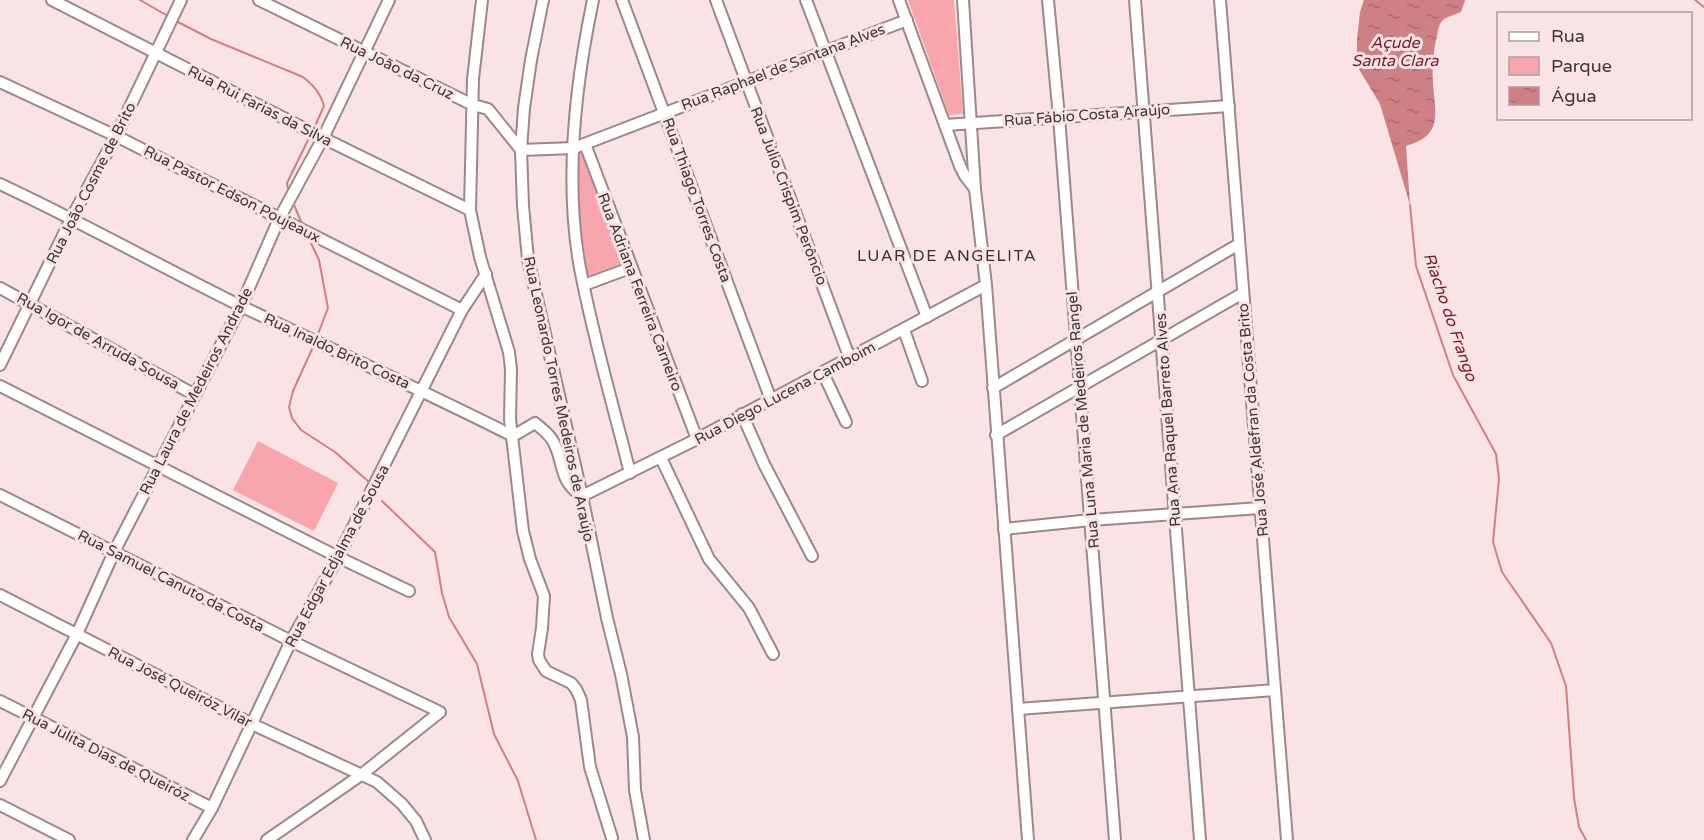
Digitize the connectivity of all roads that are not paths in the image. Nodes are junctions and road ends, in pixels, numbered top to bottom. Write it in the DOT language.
graph roads {
  1 [pos="52,0"];
  2 [pos="182,0"];
  3 [pos="259,0"];
  4 [pos="389,0"];
  5 [pos="543,0"];
  6 [pos="593,0"];
  7 [pos="622,0"];
  8 [pos="716,0"];
  9 [pos="806,0"];
  10 [pos="899,0"];
  11 [pos="963,0"];
  12 [pos="1048,0"];
  13 [pos="1135,0"];
  14 [pos="1221,0"];
  15 [pos="478,1"];
  16 [pos="907,20"];
  17 [pos="825,51"];
  18 [pos="155,52"];
  19 [pos="364,52"];
  20 [pos="746,81"];
  21 [pos="0,82"];
  22 [pos="473,105"];
  23 [pos="1229,106"];
  24 [pos="1144,111"];
  25 [pos="664,112"];
  26 [pos="1059,117"];
  27 [pos="972,123"];
  28 [pos="945,125"];
  29 [pos="116,136"];
  30 [pos="323,138"];
  31 [pos="585,144"];
  32 [pos="574,148"];
  33 [pos="522,150"];
  34 [pos="0,184"];
  35 [pos="975,189"];
  36 [pos="470,210"];
  37 [pos="72,217"];
  38 [pos="279,219"];
  39 [pos="1239,244"];
  40 [pos="630,268"];
  41 [pos="486,274"];
  42 [pos="584,285"];
  43 [pos="986,285"];
  44 [pos="0,288"];
  45 [pos="1158,292"];
  46 [pos="1243,293"];
  47 [pos="31,303"];
  48 [pos="241,306"];
  49 [pos="462,310"];
  50 [pos="927,317"];
  51 [pos="904,330"];
  52 [pos="1076,339"];
  53 [pos="1161,341"];
  54 [pos="850,359"];
  55 [pos="0,365"];
  56 [pos="823,373"];
  57 [pos="922,381"];
  58 [pos="0,386"];
  59 [pos="1078,387"];
  60 [pos="993,388"];
  61 [pos="423,391"];
  62 [pos="195,395"];
  63 [pos="771,400"];
  64 [pos="742,414"];
  65 [pos="846,422"];
  66 [pos="996,435"];
  67 [pos="513,436"];
  68 [pos="697,439"];
  69 [pos="661,458"];
  70 [pos="158,466"];
  71 [pos="630,473"];
  72 [pos="0,495"];
  73 [pos="582,496"];
  74 [pos="1260,508"];
  75 [pos="1175,513"];
  76 [pos="1091,520"];
  77 [pos="1005,529"];
  78 [pos="114,552"];
  79 [pos="812,556"];
  80 [pos="338,557"];
  81 [pos="409,591"];
  82 [pos="0,595"];
  83 [pos="77,634"];
  84 [pos="291,641"];
  85 [pos="773,654"];
  86 [pos="1275,690"];
  87 [pos="1189,697"];
  88 [pos="0,701"];
  89 [pos="1105,703"];
  90 [pos="1018,709"];
  91 [pos="34,717"];
  92 [pos="252,724"];
  93 [pos="362,775"];
  94 [pos="0,781"];
  95 [pos="0,805"];
  96 [pos="212,808"];
  97 [pos="612,838"];
  98 [pos="69,840"];
  99 [pos="193,840"];
  100 [pos="267,840"];
  101 [pos="425,840"];
  102 [pos="645,840"];
  103 [pos="1028,840"];
  104 [pos="1115,840"];
  105 [pos="1200,840"];
  106 [pos="1287,840"];
  1 -- 18 [label="street, Rua Rui Farias da Silva"];
  2 -- 18 [label="street, Rua João Cosme de Brito"];
  3 -- 19 [label="street, Rua João da Cruz"];
  4 -- 19 [label="street, Rua Laura de Medeiros Andrade"];
  5 -- 33 [label="street, Rua Leonardo Torres Medeiros de Araújo"];
  6 -- 32 [label="street"];
  7 -- 25 [label="street, Rua Thiago Torres Costa"];
  8 -- 20 [label="street, Rua Júlio Crispim Perôncio"];
  9 -- 17 [label="street"];
  10 -- 16 [label="street"];
  11 -- 27 [label="street"];
  12 -- 26 [label="street, Rua Luna Maria de Medeiros Rangel"];
  13 -- 24 [label="street, Rua Ana Raquel Barreto Alves"];
  14 -- 23 [label="street, Rua José Aldefran da Costa Brito"];
  15 -- 22 [label="street"];
  16 -- 17 [label="street, Rua Raphael de Santana Alves"];
  16 -- 28 [label="street"];
  17 -- 20 [label="street, Rua Raphael de Santana Alves"];
  17 -- 50 [label="street"];
  18 -- 29 [label="street, Rua João Cosme de Brito"];
  18 -- 30 [label="street, Rua Rui Farias da Silva"];
  19 -- 22 [label="street, Rua João da Cruz"];
  19 -- 30 [label="street, Rua Laura de Medeiros Andrade"];
  20 -- 25 [label="street, Rua Raphael de Santana Alves"];
  20 -- 54 [label="street, Rua Júlio Crispim Perôncio"];
  21 -- 29 [label="street, Rua Pastor Edson Poujeaux"];
  22 -- 33 [label="street, Rua João da Cruz"];
  22 -- 36 [label="street"];
  23 -- 24 [label="street, Rua Fábio Costa Araújo"];
  23 -- 39 [label="street, Rua José Aldefran da Costa Brito"];
  24 -- 26 [label="street, Rua Fábio Costa Araújo"];
  24 -- 45 [label="street, Rua Ana Raquel Barreto Alves"];
  25 -- 31 [label="street, Rua Raphael de Santana Alves"];
  25 -- 63 [label="street, Rua Thiago Torres Costa"];
  26 -- 27 [label="street, Rua Fábio Costa Araújo"];
  26 -- 52 [label="street, Rua Luna Maria de Medeiros Rangel"];
  27 -- 28 [label="street, Rua Fábio Costa Araújo"];
  27 -- 35 [label="street"];
  28 -- 35 [label="street"];
  29 -- 37 [label="street, Rua João Cosme de Brito"];
  29 -- 38 [label="street, Rua Pastor Edson Poujeaux"];
  30 -- 36 [label="street, Rua Rui Farias da Silva"];
  30 -- 38 [label="street, Rua Laura de Medeiros Andrade"];
  31 -- 32 [label="street, Rua Raphael de Santana Alves"];
  31 -- 40 [label="street, Rua Adriana Ferreira Carneiro"];
  32 -- 33 [label="street, Rua Raphael de Santana Alves"];
  32 -- 42 [label="street"];
  33 -- 73 [label="street, Rua Leonardo Torres Medeiros de Araújo"];
  34 -- 37 [label="street, Rua Inaldo Brito Costa"];
  35 -- 43 [label="street"];
  36 -- 41 [label="street"];
  37 -- 47 [label="street, Rua João Cosme de Brito"];
  37 -- 48 [label="street, Rua Inaldo Brito Costa"];
  38 -- 48 [label="street, Rua Laura de Medeiros Andrade"];
  38 -- 49 [label="street, Rua Pastor Edson Poujeaux"];
  39 -- 45 [label="street"];
  39 -- 46 [label="street, Rua José Aldefran da Costa Brito"];
  40 -- 42 [label="street"];
  40 -- 68 [label="street, Rua Adriana Ferreira Carneiro"];
  41 -- 49 [label="street, Rua Edgar Edjalma de Sousa"];
  41 -- 67 [label="street"];
  42 -- 71 [label="street"];
  43 -- 50 [label="street, Rua Diego Lucena Camboim"];
  43 -- 60 [label="street"];
  44 -- 47 [label="street, Rua Igor de Arruda Sousa"];
  45 -- 52 [label="street"];
  45 -- 53 [label="street, Rua Ana Raquel Barreto Alves"];
  46 -- 53 [label="street"];
  46 -- 74 [label="street, Rua José Aldefran da Costa Brito"];
  47 -- 55 [label="street, Rua João Cosme de Brito"];
  47 -- 62 [label="street, Rua Igor de Arruda Sousa"];
  48 -- 61 [label="street, Rua Inaldo Brito Costa"];
  48 -- 62 [label="street, Rua Laura de Medeiros Andrade"];
  49 -- 61 [label="street, Rua Edgar Edjalma de Sousa"];
  50 -- 51 [label="street, Rua Diego Lucena Camboim"];
  51 -- 54 [label="street, Rua Diego Lucena Camboim"];
  51 -- 57 [label="street"];
  52 -- 59 [label="street, Rua Luna Maria de Medeiros Rangel"];
  52 -- 60 [label="street"];
  53 -- 59 [label="street"];
  53 -- 75 [label="street, Rua Ana Raquel Barreto Alves"];
  54 -- 56 [label="street, Rua Diego Lucena Camboim"];
  56 -- 63 [label="street, Rua Diego Lucena Camboim"];
  56 -- 65 [label="street"];
  58 -- 70 [label="street"];
  59 -- 66 [label="street"];
  59 -- 76 [label="street, Rua Luna Maria de Medeiros Rangel"];
  60 -- 66 [label="street"];
  61 -- 67 [label="street, Rua Inaldo Brito Costa"];
  61 -- 80 [label="street, Rua Edgar Edjalma de Sousa"];
  62 -- 70 [label="street, Rua Laura de Medeiros Andrade"];
  63 -- 64 [label="street, Rua Diego Lucena Camboim"];
  64 -- 68 [label="street, Rua Diego Lucena Camboim"];
  64 -- 79 [label="street"];
  66 -- 77 [label="street"];
  67 -- 73 [label="street"];
  67 -- 97 [label="street"];
  68 -- 69 [label="street, Rua Diego Lucena Camboim"];
  69 -- 71 [label="street, Rua Diego Lucena Camboim"];
  69 -- 85 [label="street"];
  70 -- 78 [label="street, Rua Laura de Medeiros Andrade"];
  70 -- 80 [label="street"];
  71 -- 73 [label="street, Rua Diego Lucena Camboim"];
  72 -- 78 [label="street, Rua Samuel Canuto da Costa"];
  73 -- 102 [label="street, Rua Leonardo Torres Medeiros de Araújo"];
  74 -- 75 [label="street"];
  74 -- 86 [label="street, Rua José Aldefran da Costa Brito"];
  75 -- 76 [label="street"];
  75 -- 87 [label="street, Rua Ana Raquel Barreto Alves"];
  76 -- 77 [label="street"];
  76 -- 89 [label="street, Rua Luna Maria de Medeiros Rangel"];
  77 -- 90 [label="street"];
  78 -- 83 [label="street, Rua Laura de Medeiros Andrade"];
  78 -- 84 [label="street, Rua Samuel Canuto da Costa"];
  80 -- 81 [label="street"];
  80 -- 84 [label="street, Rua Edgar Edjalma de Sousa"];
  82 -- 83 [label="street, Rua José Queiróz Vilar"];
  83 -- 91 [label="street, Rua Laura de Medeiros Andrade"];
  83 -- 92 [label="street, Rua José Queiróz Vilar"];
  84 -- 92 [label="street, Rua Edgar Edjalma de Sousa"];
  84 -- 93 [label="street, Rua Samuel Canuto da Costa"];
  86 -- 87 [label="street"];
  86 -- 106 [label="street, Rua José Aldefran da Costa Brito"];
  87 -- 89 [label="street"];
  87 -- 105 [label="street, Rua Ana Raquel Barreto Alves"];
  88 -- 91 [label="street, Rua Julita Dias de Queiróz"];
  89 -- 90 [label="street"];
  89 -- 104 [label="street, Rua Luna Maria de Medeiros Rangel"];
  90 -- 103 [label="street"];
  91 -- 94 [label="street, Rua Laura de Medeiros Andrade"];
  91 -- 96 [label="street, Rua Julita Dias de Queiróz"];
  92 -- 93 [label="street, Rua José Queiróz Vilar"];
  92 -- 96 [label="street, Rua Edgar Edjalma de Sousa"];
  93 -- 100 [label="street"];
  93 -- 101 [label="street, Rua José Queiróz Vilar"];
  95 -- 98 [label="street"];
  96 -- 99 [label="street, Rua Edgar Edjalma de Sousa"];
}
